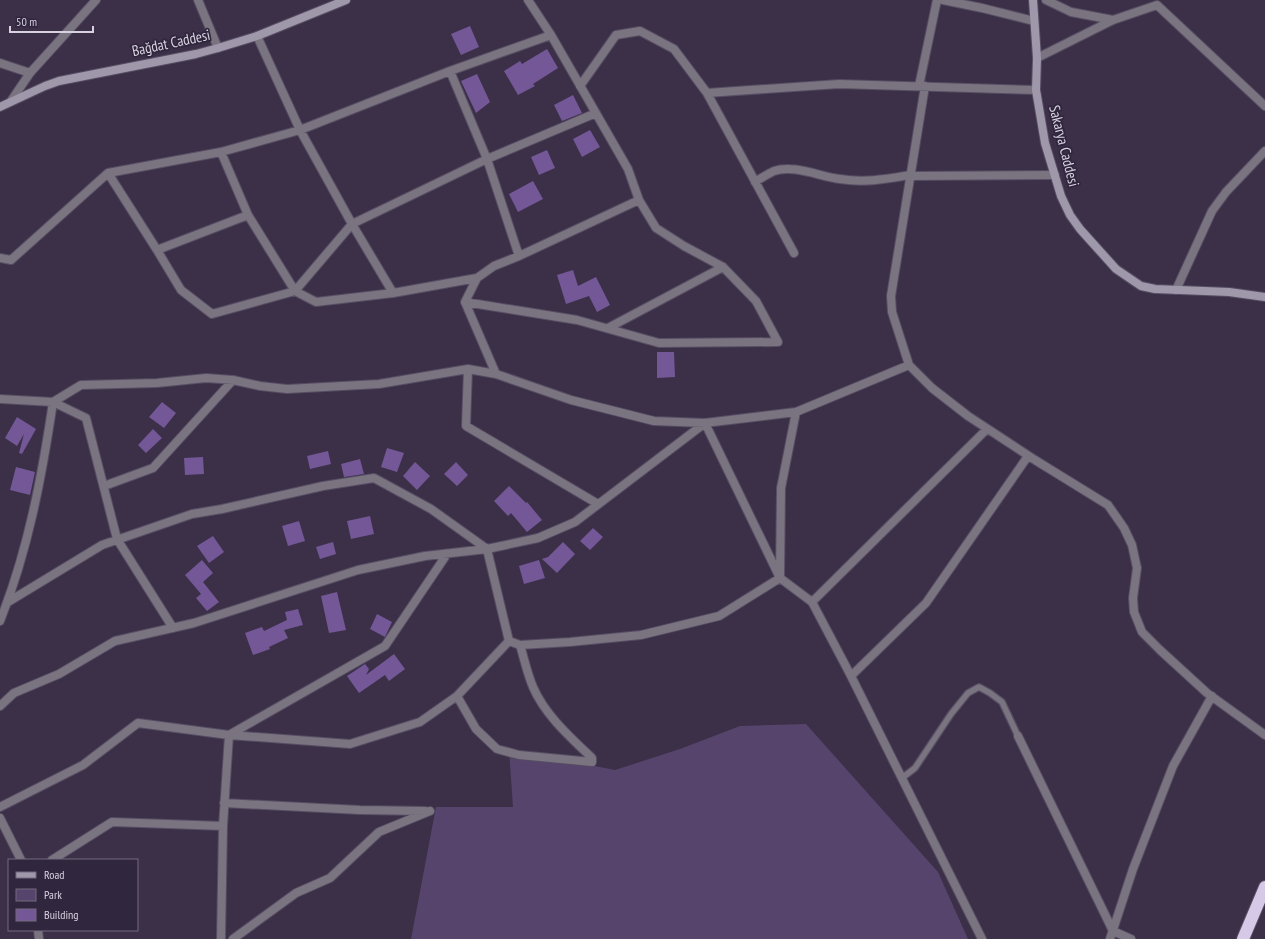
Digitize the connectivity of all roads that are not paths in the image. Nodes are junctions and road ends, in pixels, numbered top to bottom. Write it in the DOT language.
graph roads {
  1 [pos="96,0"];
  2 [pos="198,0"];
  3 [pos="346,0"];
  4 [pos="528,0"];
  5 [pos="937,0"];
  6 [pos="942,0"];
  7 [pos="1033,0"];
  8 [pos="1046,0"];
  9 [pos="1149,0"];
  10 [pos="1143,10"];
  11 [pos="1034,20"];
  12 [pos="1113,20"];
  13 [pos="551,35"];
  14 [pos="257,36"];
  15 [pos="218,48"];
  16 [pos="1037,58"];
  17 [pos="0,63"];
  18 [pos="30,72"];
  19 [pos="450,72"];
  20 [pos="580,86"];
  21 [pos="922,86"];
  22 [pos="1036,90"];
  23 [pos="706,93"];
  24 [pos="11,101"];
  25 [pos="1265,106"];
  26 [pos="0,107"];
  27 [pos="596,114"];
  28 [pos="300,130"];
  29 [pos="1265,151"];
  30 [pos="221,152"];
  31 [pos="487,159"];
  32 [pos="108,173"];
  33 [pos="1055,175"];
  34 [pos="910,176"];
  35 [pos="755,182"];
  36 [pos="639,200"];
  37 [pos="248,215"];
  38 [pos="352,224"];
  39 [pos="157,250"];
  40 [pos="794,253"];
  41 [pos="520,256"];
  42 [pos="0,258"];
  43 [pos="724,267"];
  44 [pos="477,278"];
  45 [pos="1176,290"];
  46 [pos="295,291"];
  47 [pos="393,293"];
  48 [pos="1265,297"];
  49 [pos="465,302"];
  50 [pos="608,328"];
  51 [pos="909,365"];
  52 [pos="468,369"];
  53 [pos="496,374"];
  54 [pos="233,380"];
  55 [pos="0,399"];
  56 [pos="53,402"];
  57 [pos="796,412"];
  58 [pos="705,423"];
  59 [pos="987,429"];
  60 [pos="1028,456"];
  61 [pos="104,486"];
  62 [pos="598,504"];
  63 [pos="117,539"];
  64 [pos="487,549"];
  65 [pos="447,554"];
  66 [pos="780,578"];
  67 [pos="8,602"];
  68 [pos="812,602"];
  69 [pos="0,621"];
  70 [pos="173,628"];
  71 [pos="509,641"];
  72 [pos="520,645"];
  73 [pos="851,676"];
  74 [pos="456,696"];
  75 [pos="1212,696"];
  76 [pos="0,706"];
  77 [pos="229,735"];
  78 [pos="1265,735"];
  79 [pos="1018,736"];
  80 [pos="902,778"];
  81 [pos="224,803"];
  82 [pos="0,807"];
  83 [pos="0,818"];
  84 [pos="223,826"];
  85 [pos="20,859"];
  86 [pos="54,859"];
  87 [pos="1265,887"];
  88 [pos="1112,935"];
  89 [pos="221,939"];
  90 [pos="233,939"];
  91 [pos="982,939"];
  92 [pos="1131,939"];
  93 [pos="1243,939"];
  1 -- 18 [label="street"];
  2 -- 15 [label="street"];
  3 -- 14 [label="street, Bağdat Caddesi"];
  4 -- 13 [label="street"];
  5 -- 21 [label="street"];
  6 -- 11 [label="street"];
  7 -- 11 [label="street, Sakarya Caddesi"];
  8 -- 12 [label="street"];
  9 -- 10 [label="street"];
  10 -- 12 [label="street"];
  10 -- 25 [label="street"];
  11 -- 16 [label="street, Sakarya Caddesi"];
  12 -- 16 [label="street"];
  13 -- 19 [label="street"];
  13 -- 20 [label="street"];
  14 -- 15 [label="street, Bağdat Caddesi"];
  14 -- 28 [label="street"];
  15 -- 24 [label="street, Bağdat Caddesi"];
  16 -- 22 [label="street, Sakarya Caddesi"];
  17 -- 18 [label="street"];
  18 -- 24 [label="street"];
  19 -- 28 [label="street"];
  19 -- 31 [label="street"];
  20 -- 23 [label="street"];
  20 -- 27 [label="street"];
  21 -- 22 [label="street"];
  21 -- 23 [label="street"];
  21 -- 34 [label="street"];
  22 -- 33 [label="street, Sakarya Caddesi"];
  23 -- 35 [label="street"];
  24 -- 26 [label="street, Bağdat Caddesi"];
  27 -- 31 [label="street"];
  27 -- 36 [label="street"];
  28 -- 30 [label="street"];
  28 -- 38 [label="street"];
  29 -- 45 [label="street"];
  30 -- 32 [label="street"];
  30 -- 37 [label="street"];
  31 -- 38 [label="street"];
  31 -- 41 [label="street"];
  32 -- 39 [label="street"];
  32 -- 42 [label="street"];
  33 -- 34 [label="street"];
  33 -- 45 [label="street, Sakarya Caddesi"];
  34 -- 35 [label="street"];
  34 -- 51 [label="street"];
  35 -- 40 [label="street"];
  36 -- 41 [label="street"];
  36 -- 43 [label="street"];
  37 -- 39 [label="street"];
  37 -- 46 [label="street"];
  38 -- 46 [label="street"];
  38 -- 47 [label="street"];
  39 -- 46 [label="street"];
  41 -- 44 [label="street"];
  43 -- 50 [label="street"];
  43 -- 50 [label="street"];
  44 -- 47 [label="street"];
  44 -- 49 [label="street"];
  45 -- 48 [label="street, Sakarya Caddesi"];
  46 -- 47 [label="street"];
  49 -- 50 [label="street"];
  49 -- 53 [label="street"];
  51 -- 57 [label="street"];
  51 -- 59 [label="street"];
  52 -- 53 [label="street"];
  52 -- 54 [label="street"];
  52 -- 62 [label="street"];
  53 -- 58 [label="street"];
  54 -- 56 [label="street"];
  54 -- 61 [label="street"];
  55 -- 56 [label="street"];
  56 -- 61 [label="street"];
  56 -- 67 [label="street"];
  57 -- 58 [label="street"];
  57 -- 66 [label="street"];
  58 -- 62 [label="street"];
  58 -- 66 [label="street"];
  59 -- 60 [label="street"];
  59 -- 68 [label="street"];
  60 -- 73 [label="street"];
  60 -- 75 [label="street"];
  61 -- 63 [label="street"];
  62 -- 64 [label="street"];
  63 -- 64 [label="street"];
  63 -- 67 [label="street"];
  63 -- 70 [label="street"];
  64 -- 65 [label="street"];
  64 -- 71 [label="street"];
  65 -- 70 [label="street"];
  65 -- 77 [label="street"];
  66 -- 68 [label="street"];
  66 -- 72 [label="street"];
  67 -- 69 [label="street"];
  68 -- 73 [label="street"];
  70 -- 76 [label="street"];
  71 -- 72 [label="street"];
  71 -- 74 [label="street"];
  72 -- 74 [label="street"];
  73 -- 80 [label="street"];
  74 -- 77 [label="street"];
  75 -- 78 [label="street"];
  75 -- 88 [label="street"];
  77 -- 81 [label="street"];
  77 -- 82 [label="street"];
  79 -- 80 [label="lane"];
  79 -- 88 [label="street"];
  80 -- 91 [label="street"];
  81 -- 84 [label="street"];
  81 -- 90 [label="street"];
  83 -- 85 [label="street"];
  84 -- 86 [label="street"];
  84 -- 89 [label="street"];
  87 -- 93 [label="highway"];
  88 -- 92 [label="street"];
}
